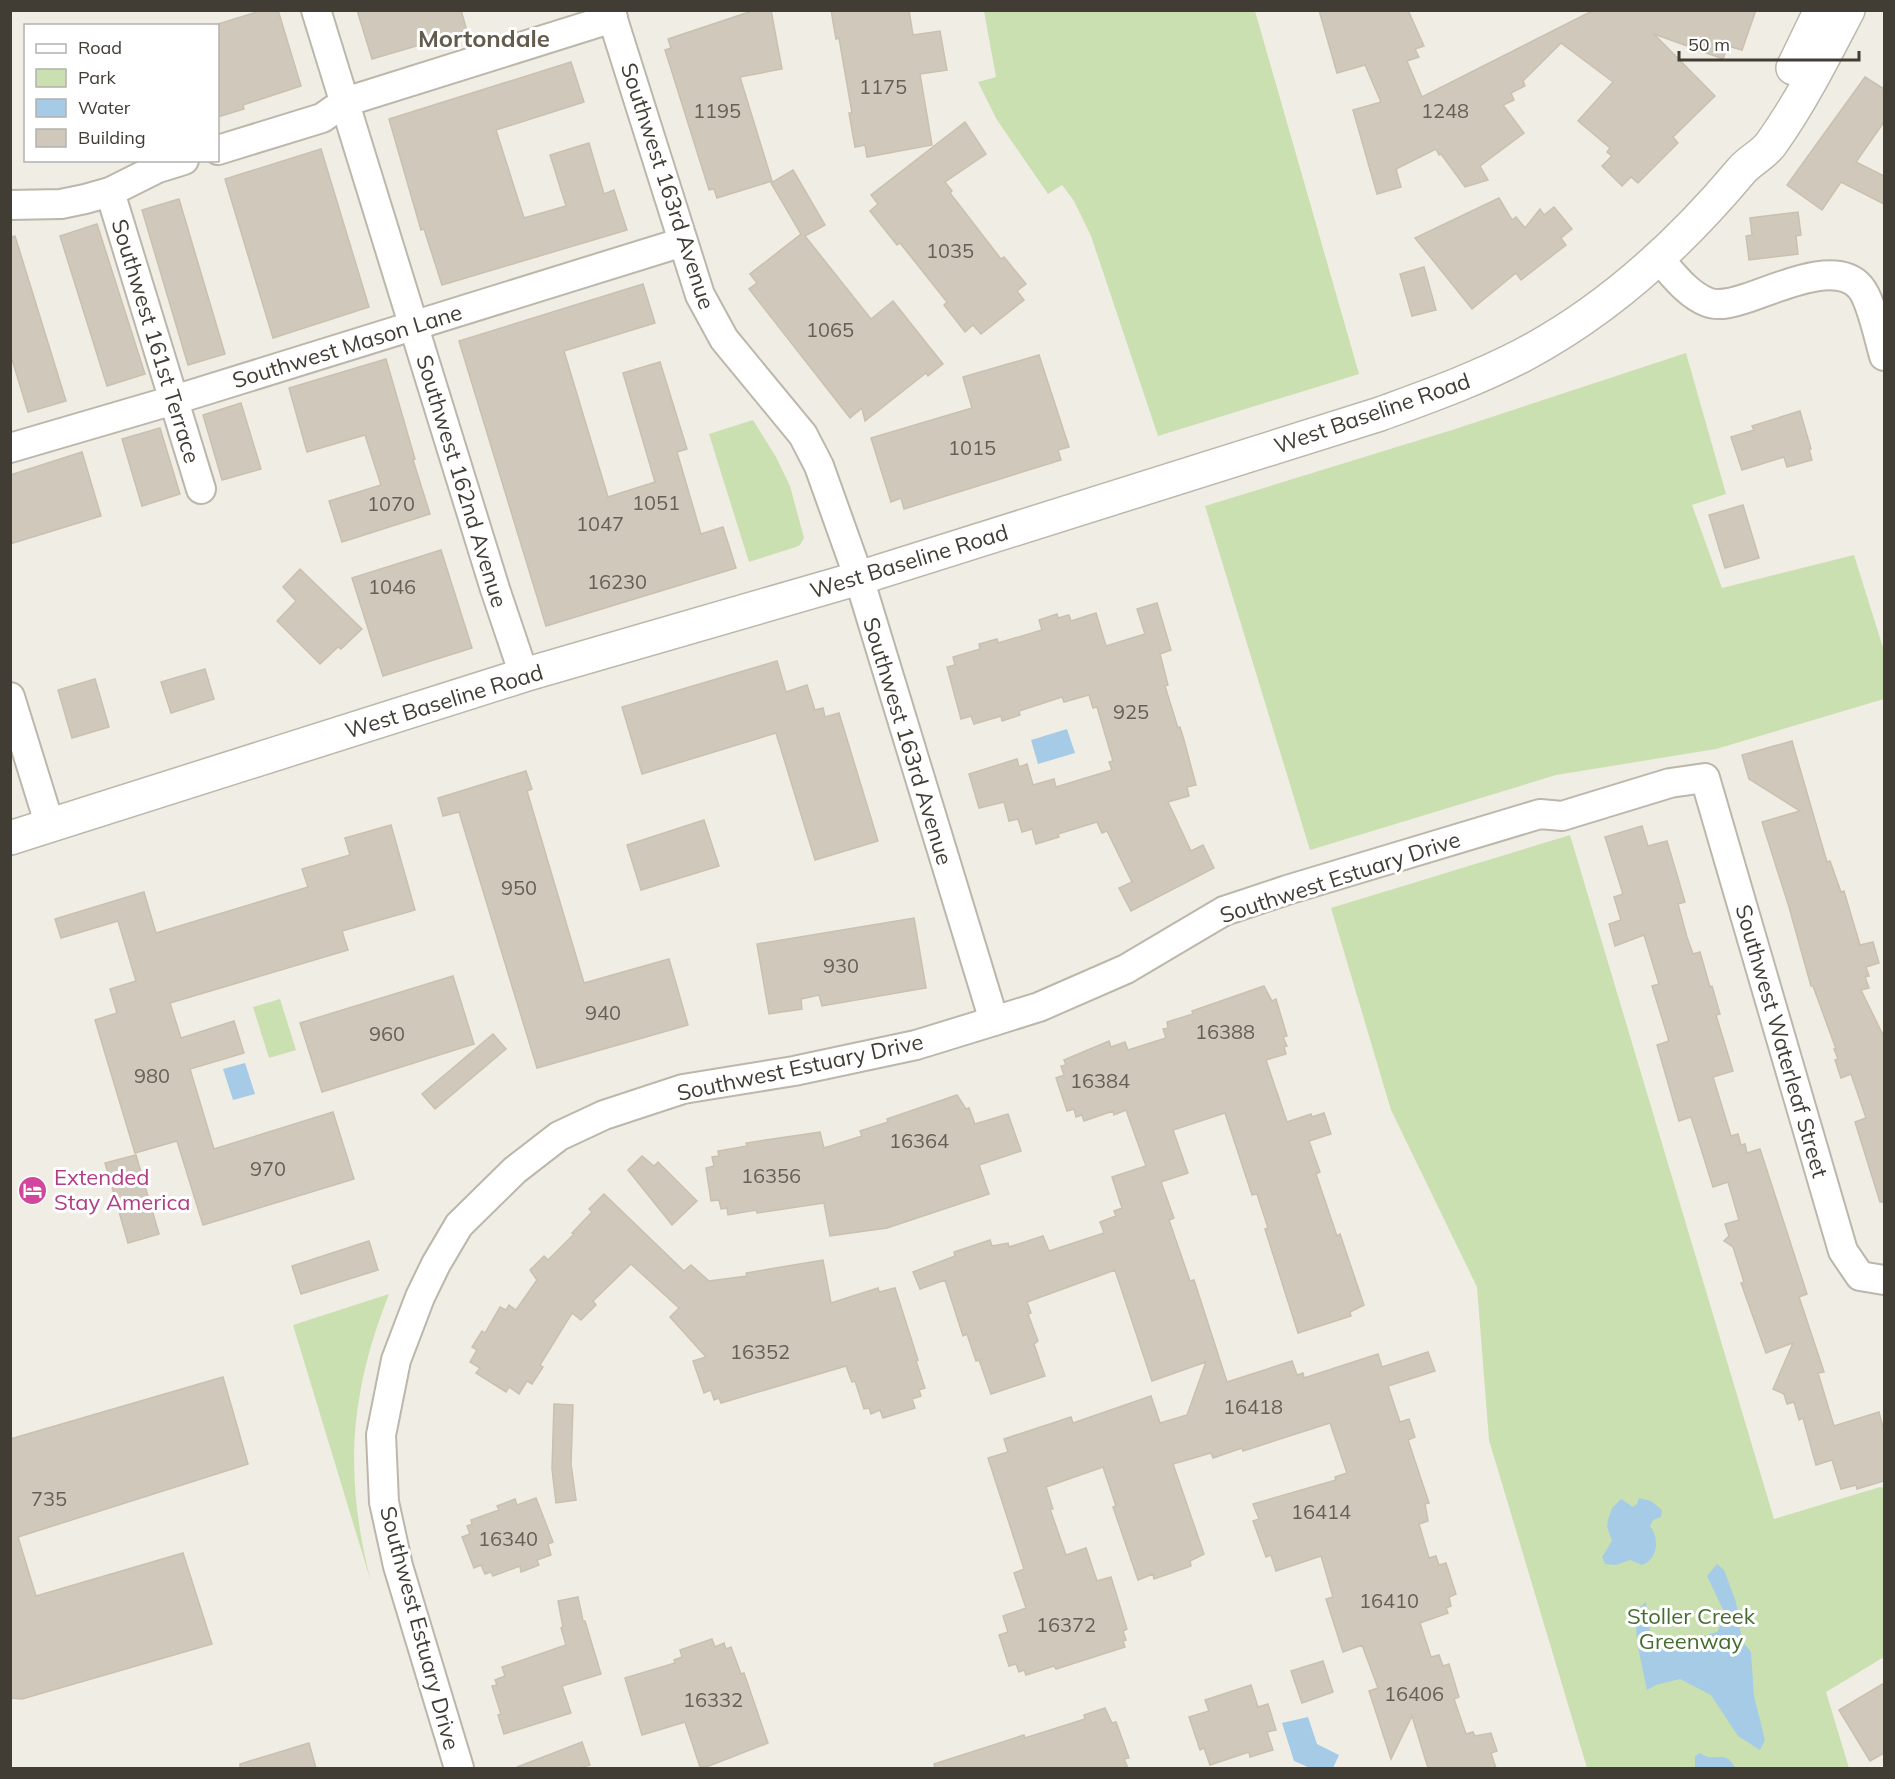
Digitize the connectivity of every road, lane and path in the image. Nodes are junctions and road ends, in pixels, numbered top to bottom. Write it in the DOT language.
graph roads {
  1 [pos="316,10"];
  2 [pos="1821,10"];
  3 [pos="1848,10"];
  4 [pos="612,14"];
  5 [pos="345,102"];
  6 [pos="219,150"];
  7 [pos="178,162"];
  8 [pos="1744,167"];
  9 [pos="110,192"];
  10 [pos="10,205"];
  11 [pos="683,242"];
  12 [pos="1659,259"];
  13 [pos="414,325"];
  14 [pos="1884,356"];
  15 [pos="174,400"];
  16 [pos="10,448"];
  17 [pos="201,489"];
  18 [pos="859,578"];
  19 [pos="524,675"];
  20 [pos="10,698"];
  21 [pos="1705,778"];
  22 [pos="50,826"];
  23 [pos="10,838"];
  24 [pos="994,1022"];
  25 [pos="1884,1280"];
  26 [pos="459,1768"];
  1 -- 5 [label="street, Southwest 162nd Avenue"];
  2 -- 8 [label="street, West Baseline Road"];
  3 -- 8 [label="street, West Baseline Road"];
  4 -- 5 [label="street"];
  4 -- 11 [label="street, Southwest 163rd Avenue"];
  5 -- 6 [label="street"];
  5 -- 13 [label="street, Southwest 162nd Avenue"];
  7 -- 9 [label="street"];
  8 -- 12 [label="street, West Baseline Road"];
  9 -- 10 [label="street"];
  9 -- 15 [label="street, Southwest 161st Terrace"];
  11 -- 13 [label="street, Southwest Mason Lane"];
  11 -- 18 [label="street, Southwest 163rd Avenue"];
  12 -- 14 [label="street"];
  12 -- 18 [label="street, West Baseline Road"];
  13 -- 15 [label="street, Southwest Mason Lane"];
  13 -- 19 [label="street, Southwest 162nd Avenue"];
  15 -- 16 [label="street, Southwest Mason Lane"];
  15 -- 17 [label="street, Southwest 161st Terrace"];
  18 -- 19 [label="street, West Baseline Road"];
  18 -- 24 [label="street, Southwest 163rd Avenue"];
  19 -- 22 [label="street, West Baseline Road"];
  20 -- 22 [label="street"];
  21 -- 24 [label="street, Southwest Estuary Drive"];
  21 -- 25 [label="street, Southwest Waterleaf Street"];
  22 -- 23 [label="street, West Baseline Road"];
  24 -- 26 [label="street, Southwest Estuary Drive"];
}
